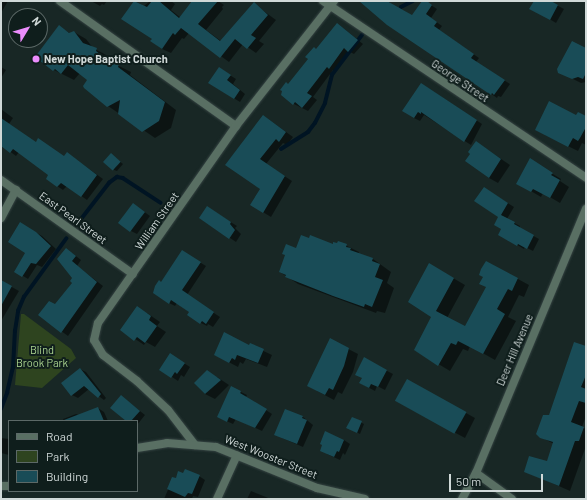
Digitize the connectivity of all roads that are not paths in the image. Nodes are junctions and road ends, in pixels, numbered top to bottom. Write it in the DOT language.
graph roads {
  1 [pos="60,1"];
  2 [pos="328,3"];
  3 [pos="236,126"];
  4 [pos="586,178"];
  5 [pos="1,180"];
  6 [pos="16,190"];
  7 [pos="586,209"];
  8 [pos="1,218"];
  9 [pos="133,274"];
  10 [pos="195,445"];
  11 [pos="138,448"];
  12 [pos="237,455"];
  13 [pos="476,472"];
  14 [pos="350,498"];
  15 [pos="218,499"];
  16 [pos="365,499"];
  17 [pos="462,499"];
  18 [pos="512,499"];
  1 -- 3 [label="street"];
  2 -- 3 [label="street, William Street"];
  2 -- 4 [label="street, George Street"];
  3 -- 9 [label="street, William Street"];
  5 -- 6 [label="street, East Pearl Street"];
  6 -- 8 [label="street"];
  6 -- 9 [label="street, East Pearl Street"];
  7 -- 13 [label="street, Deer Hill Avenue"];
  9 -- 10 [label="street, William Street"];
  10 -- 11 [label="street, West Wooster Street"];
  10 -- 12 [label="street, West Wooster Street"];
  12 -- 14 [label="street, West Wooster Street"];
  12 -- 15 [label="street"];
  13 -- 17 [label="street, Deer Hill Avenue"];
  13 -- 18 [label="street"];
  14 -- 16 [label="street, West Wooster Street"];
}
